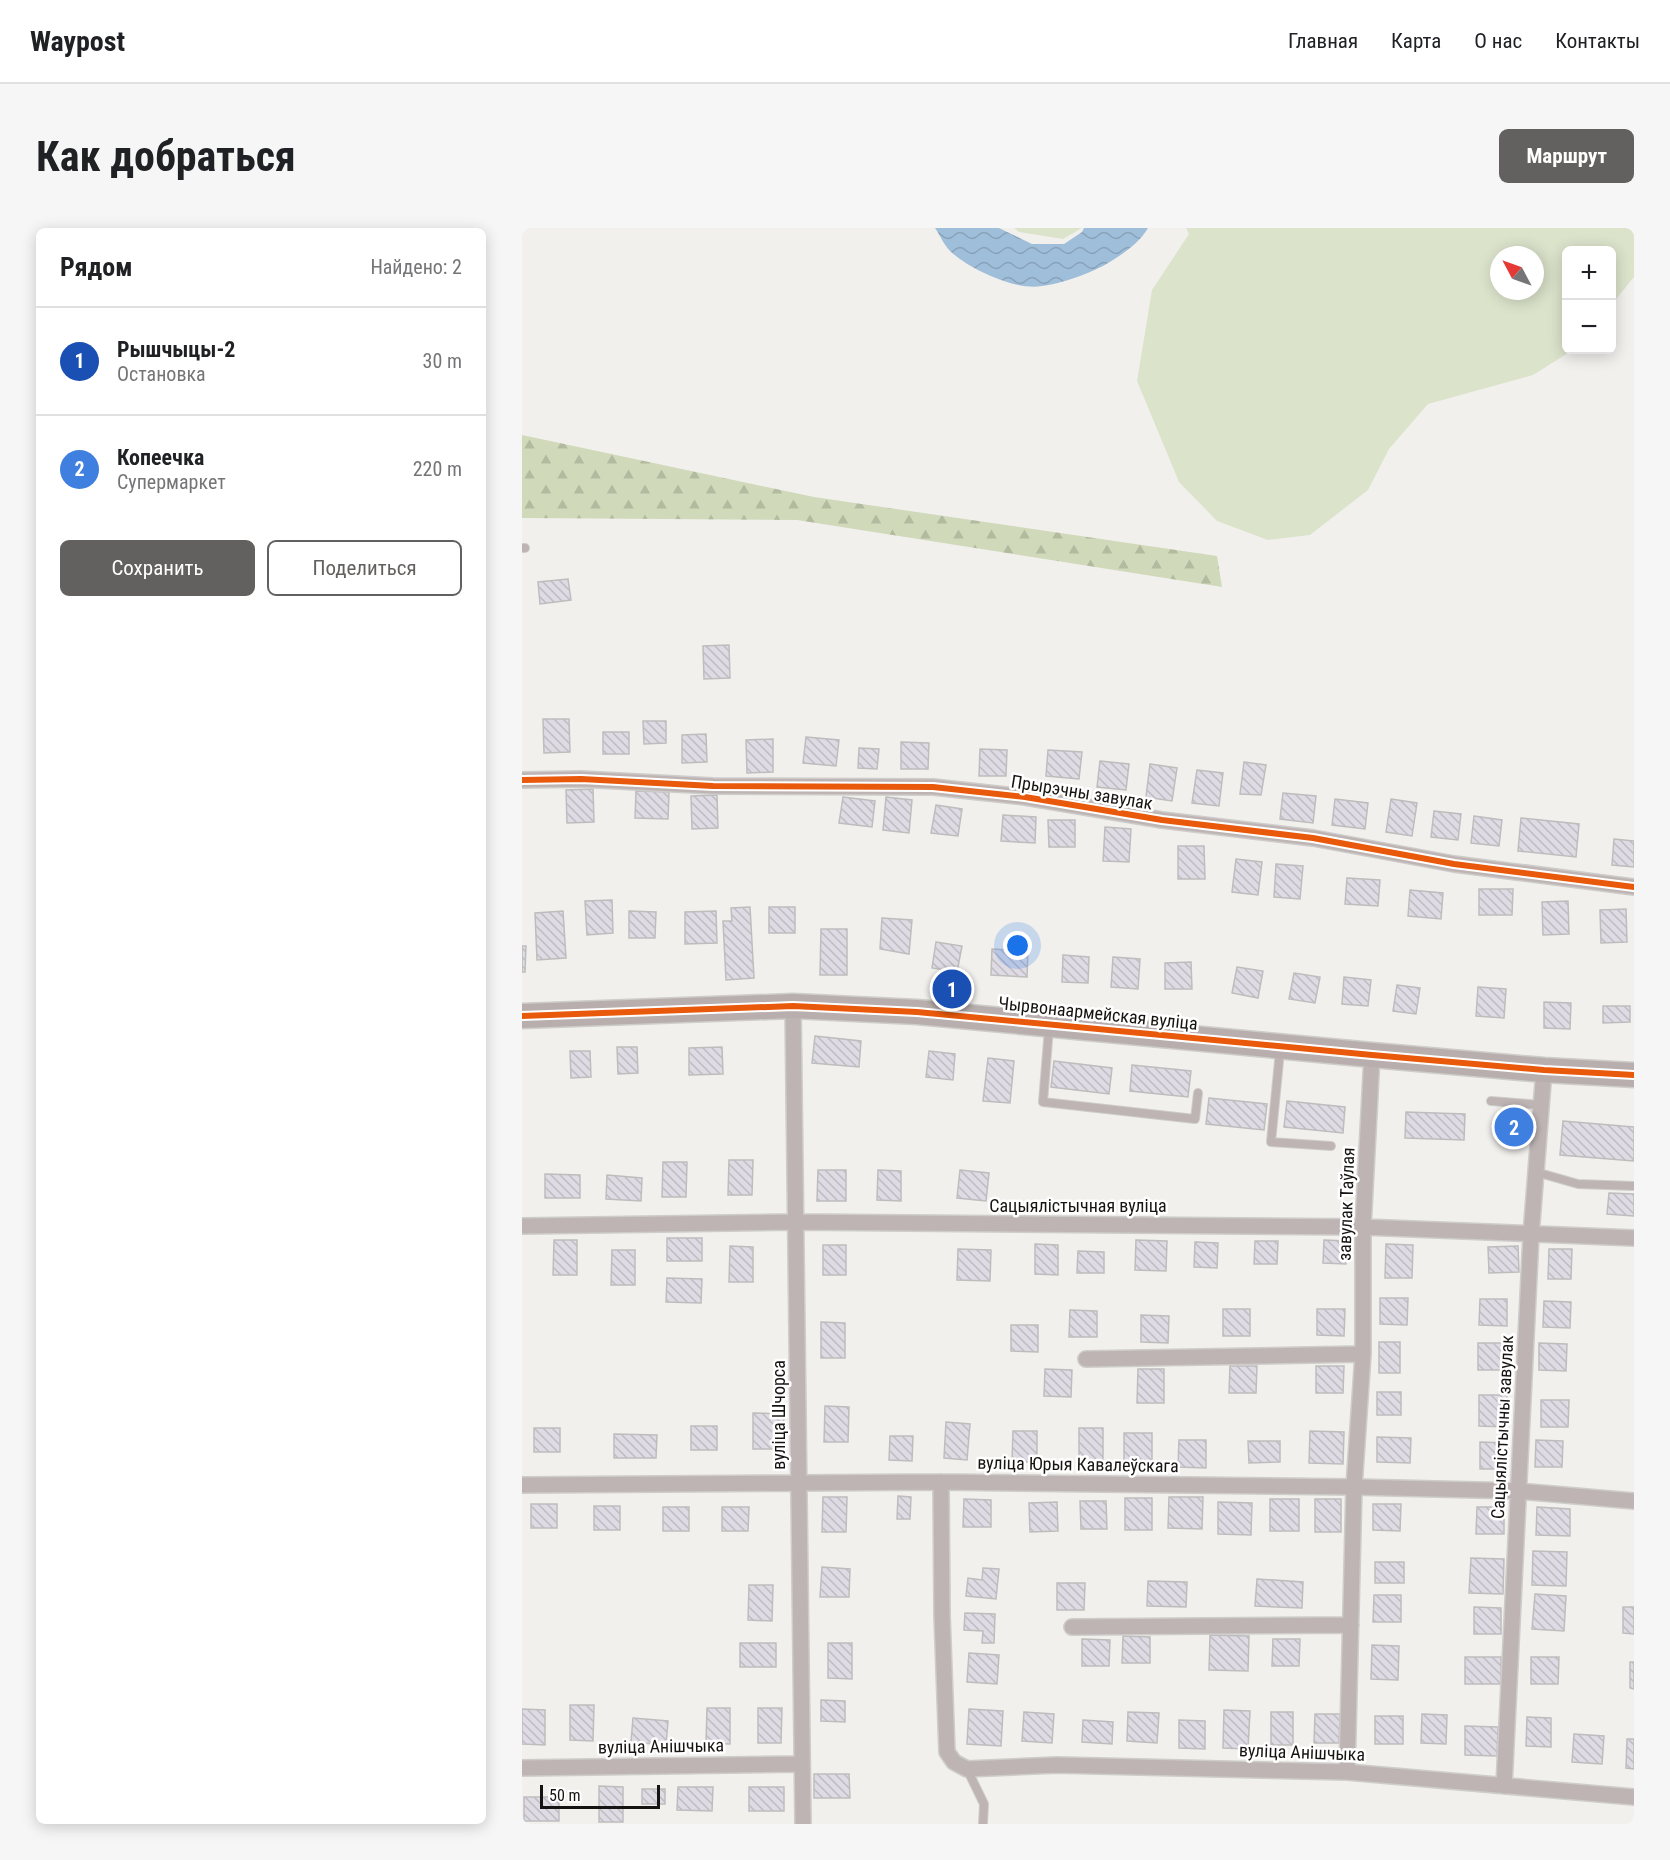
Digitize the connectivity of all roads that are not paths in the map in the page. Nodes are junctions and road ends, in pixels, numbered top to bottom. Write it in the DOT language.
graph roads {
  1 [pos="522,780"];
  2 [pos="1634,887"];
  3 [pos="793,1006"];
  4 [pos="522,1016"];
  5 [pos="1049,1023"];
  6 [pos="1280,1046"];
  7 [pos="1372,1055"];
  8 [pos="1544,1070"];
  9 [pos="1634,1075"];
  10 [pos="1198,1093"];
  11 [pos="1491,1101"];
  12 [pos="1541,1105"];
  13 [pos="1331,1146"];
  14 [pos="1536,1172"];
  15 [pos="1634,1186"];
  16 [pos="795,1222"];
  17 [pos="522,1226"];
  18 [pos="1363,1227"];
  19 [pos="1531,1235"];
  20 [pos="1634,1238"];
  21 [pos="1363,1354"];
  22 [pos="1086,1359"];
  23 [pos="798,1482"];
  24 [pos="941,1482"];
  25 [pos="522,1485"];
  26 [pos="1354,1486"];
  27 [pos="1519,1491"];
  28 [pos="1634,1501"];
  29 [pos="1350,1625"];
  30 [pos="1072,1628"];
  31 [pos="801,1764"];
  32 [pos="522,1768"];
  33 [pos="967,1769"];
  34 [pos="1347,1772"];
  35 [pos="1504,1786"];
  36 [pos="1634,1797"];
  37 [pos="803,1824"];
  38 [pos="982,1824"];
  1 -- 2 [label="street, Прырэчны завулак"];
  3 -- 4 [label="highway, Чырвонаармейская вуліца"];
  3 -- 5 [label="highway, Чырвонаармейская вуліца"];
  3 -- 16 [label="street, вуліца Шчорса"];
  5 -- 6 [label="highway, Чырвонаармейская вуліца"];
  5 -- 10 [label="lane"];
  6 -- 7 [label="highway, Чырвонаармейская вуліца"];
  6 -- 13 [label="lane"];
  7 -- 8 [label="highway, Чырвонаармейская вуліца"];
  7 -- 18 [label="street, завулак Таўлая"];
  8 -- 9 [label="highway, Чырвонаармейская вуліца"];
  8 -- 12 [label="street, Сацыялістычны завулак"];
  11 -- 12 [label="lane"];
  12 -- 14 [label="street, Сацыялістычны завулак"];
  14 -- 15 [label="lane"];
  14 -- 19 [label="street, Сацыялістычны завулак"];
  16 -- 17 [label="street, Сацыялістычная вуліца"];
  16 -- 18 [label="street, Сацыялістычная вуліца"];
  16 -- 23 [label="street, вуліца Шчорса"];
  18 -- 19 [label="street, Сацыялістычная вуліца"];
  18 -- 21 [label="street, завулак Таўлая"];
  19 -- 20 [label="street, Сацыялістычная вуліца"];
  19 -- 27 [label="street, Сацыялістычны завулак"];
  21 -- 22 [label="street"];
  21 -- 26 [label="street, завулак Таўлая"];
  23 -- 24 [label="street, вуліца Юрыя Кавалеўскага"];
  23 -- 25 [label="street, вуліца Юрыя Кавалеўскага"];
  23 -- 31 [label="street, вуліца Шчорса"];
  24 -- 26 [label="street, вуліца Юрыя Кавалеўскага"];
  24 -- 33 [label="street"];
  26 -- 27 [label="street, вуліца Юрыя Кавалеўскага"];
  26 -- 29 [label="street, завулак Таўлая"];
  27 -- 28 [label="street, вуліца Юрыя Кавалеўскага"];
  27 -- 35 [label="street, Сацыялістычны завулак"];
  29 -- 30 [label="street"];
  29 -- 34 [label="street, завулак Таўлая"];
  31 -- 32 [label="street, вуліца Анішчыка"];
  31 -- 37 [label="street, вуліца Шчорса"];
  33 -- 34 [label="street, вуліца Анішчыка"];
  33 -- 38 [label="lane"];
  34 -- 35 [label="street, вуліца Анішчыка"];
  35 -- 36 [label="street, вуліца Анішчыка"];
}
